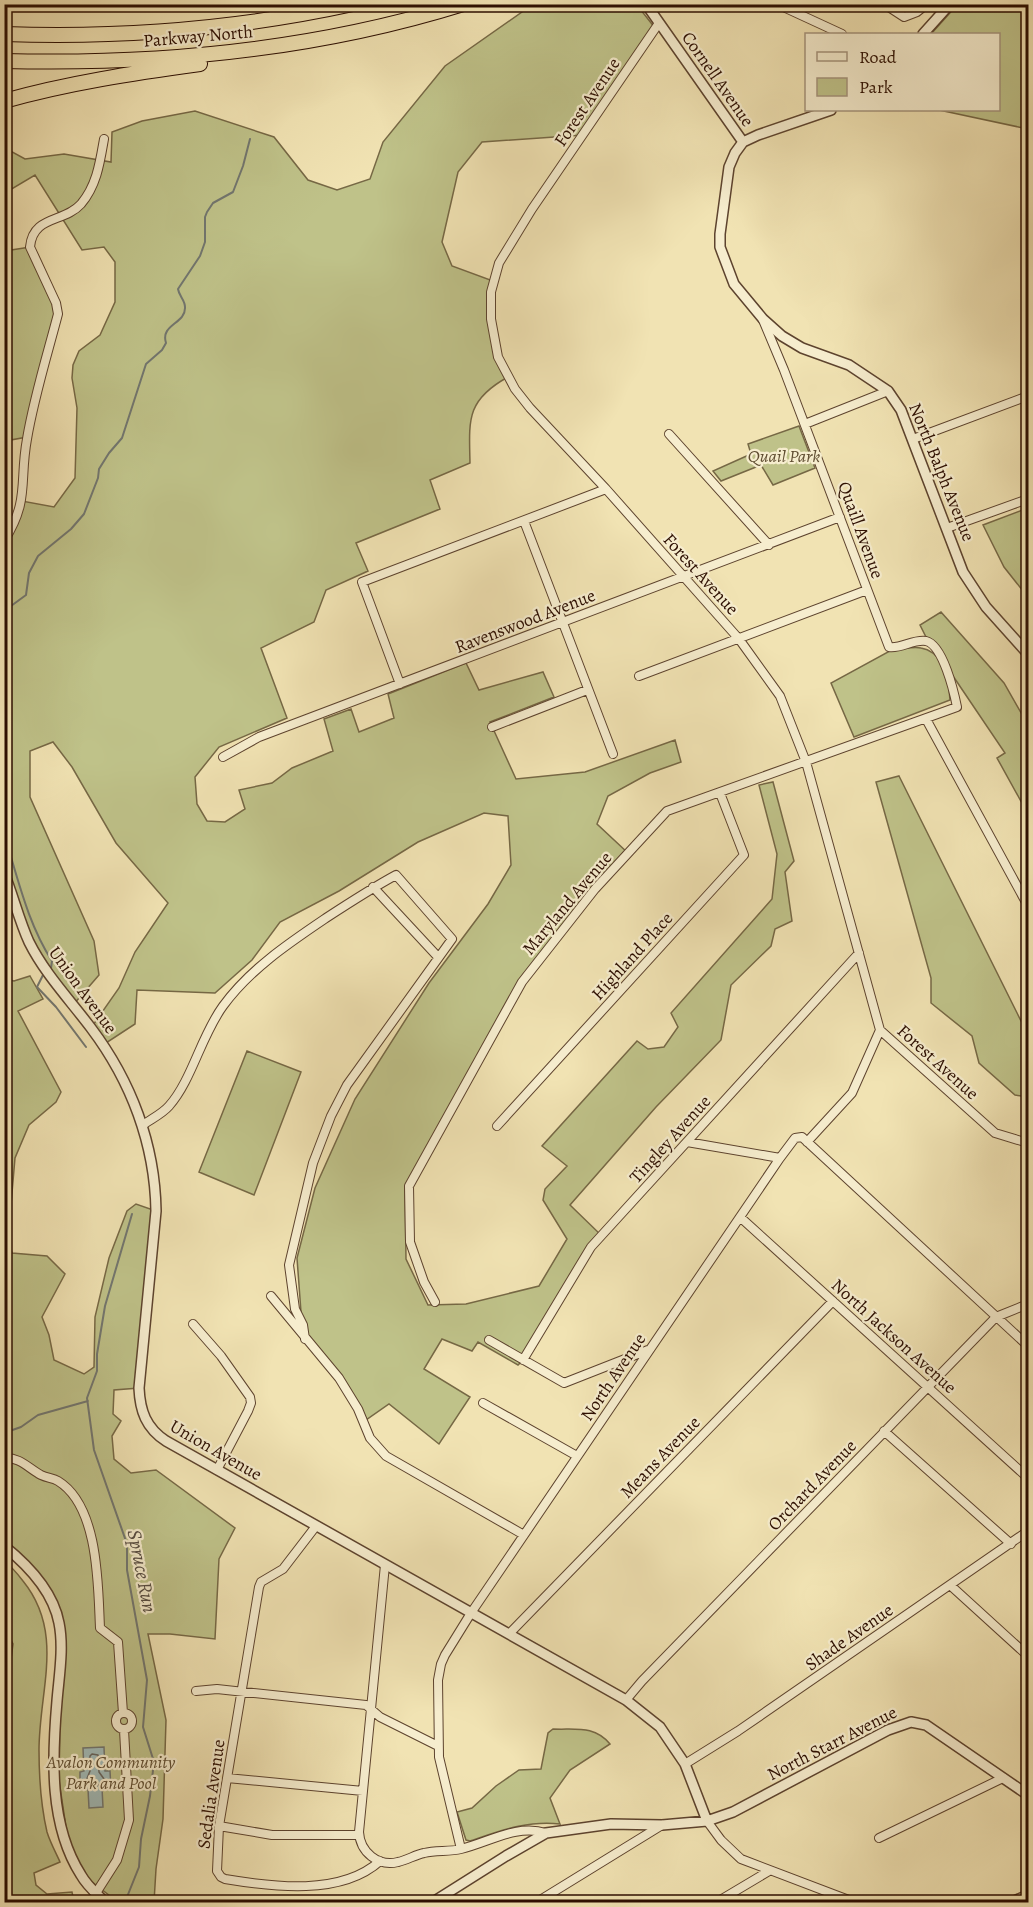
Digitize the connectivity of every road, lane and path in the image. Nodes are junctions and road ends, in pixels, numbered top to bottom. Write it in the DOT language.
graph roads {
  1 [pos="353,4"];
  2 [pos="463,4"];
  3 [pos="646,4"];
  4 [pos="777,4"];
  5 [pos="884,4"];
  6 [pos="927,4"];
  7 [pos="950,4"];
  8 [pos="659,22"];
  9 [pos="391,23"];
  10 [pos="4,26"];
  11 [pos="840,33"];
  12 [pos="924,33"];
  13 [pos="4,34"];
  14 [pos="117,34"];
  15 [pos="4,62"];
  16 [pos="4,101"];
  17 [pos="828,111"];
  18 [pos="104,139"];
  19 [pos="743,142"];
  20 [pos="763,319"];
  21 [pos="888,391"];
  22 [pos="1029,396"];
  23 [pos="805,424"];
  24 [pos="669,434"];
  25 [pos="913,439"];
  26 [pos="606,489"];
  27 [pos="1029,499"];
  28 [pos="840,517"];
  29 [pos="524,521"];
  30 [pos="947,528"];
  31 [pos="4,541"];
  32 [pos="769,545"];
  33 [pos="683,577"];
  34 [pos="867,590"];
  35 [pos="562,622"];
  36 [pos="739,639"];
  37 [pos="1029,654"];
  38 [pos="639,676"];
  39 [pos="400,684"];
  40 [pos="587,690"];
  41 [pos="957,707"];
  42 [pos="926,719"];
  43 [pos="492,727"];
  44 [pos="613,754"];
  45 [pos="223,757"];
  46 [pos="806,762"];
  47 [pos="720,793"];
  48 [pos="4,873"];
  49 [pos="373,887"];
  50 [pos="1029,906"];
  51 [pos="859,953"];
  52 [pos="438,957"];
  53 [pos="880,1030"];
  54 [pos="143,1125"];
  55 [pos="497,1126"];
  56 [pos="687,1142"];
  57 [pos="807,1142"];
  58 [pos="1029,1143"];
  59 [pos="780,1158"];
  60 [pos="740,1217"];
  61 [pos="271,1296"];
  62 [pos="833,1301"];
  63 [pos="435,1302"];
  64 [pos="1029,1304"];
  65 [pos="996,1317"];
  66 [pos="193,1324"];
  67 [pos="305,1339"];
  68 [pos="489,1340"];
  69 [pos="1029,1346"];
  70 [pos="650,1350"];
  71 [pos="524,1360"];
  72 [pos="927,1386"];
  73 [pos="483,1403"];
  74 [pos="884,1431"];
  75 [pos="578,1456"];
  76 [pos="4,1458"];
  77 [pos="217,1470"];
  78 [pos="1029,1478"];
  79 [pos="316,1526"];
  80 [pos="1029,1531"];
  81 [pos="524,1535"];
  82 [pos="1011,1544"];
  83 [pos="4,1546"];
  84 [pos="386,1565"];
  85 [pos="950,1585"];
  86 [pos="471,1613"];
  87 [pos="509,1634"];
  88 [pos="1029,1656"];
  89 [pos="196,1691"];
  90 [pos="242,1693"];
  91 [pos="626,1700"];
  92 [pos="370,1707"];
  93 [pos="123,1713"];
  94 [pos="124,1730"];
  95 [pos="438,1746"];
  96 [pos="685,1764"];
  97 [pos="1003,1778"];
  98 [pos="227,1779"];
  99 [pos="363,1791"];
  100 [pos="1029,1795"];
  101 [pos="707,1821"];
  102 [pos="663,1825"];
  103 [pos="219,1826"];
  104 [pos="546,1833"];
  105 [pos="359,1835"];
  106 [pos="879,1838"];
  107 [pos="461,1849"];
  108 [pos="380,1861"];
  109 [pos="769,1871"];
  110 [pos="96,1893"];
  111 [pos="1029,1895"];
  112 [pos="105,1902"];
  113 [pos="433,1902"];
  114 [pos="537,1902"];
  115 [pos="717,1902"];
  116 [pos="854,1902"];
  117 [pos="1012,1902"];
  1 -- 14 [label="highway, Parkway North"];
  2 -- 9 [label="highway, Parkway North"];
  3 -- 8 [label="street, Cornell Avenue"];
  4 -- 11 [label="street"];
  5 -- 6 [label="street"];
  7 -- 12 [label="street"];
  8 -- 19 [label="street, Cornell Avenue"];
  8 -- 26 [label="street, Forest Avenue"];
  9 -- 15 [label="highway, Parkway North"];
  9 -- 16 [label="highway"];
  10 -- 14 [label="highway"];
  13 -- 14 [label="highway, Parkway North"];
  17 -- 19 [label="street"];
  18 -- 31 [label="street"];
  19 -- 20 [label="street, North Balph Avenue"];
  20 -- 21 [label="street, North Balph Avenue"];
  20 -- 23 [label="street, Quaill Avenue"];
  21 -- 23 [label="street"];
  21 -- 25 [label="street, North Balph Avenue"];
  22 -- 25 [label="street"];
  23 -- 28 [label="street, Quaill Avenue"];
  24 -- 32 [label="street"];
  25 -- 30 [label="street, North Balph Avenue"];
  26 -- 29 [label="street"];
  26 -- 33 [label="street, Forest Avenue"];
  27 -- 30 [label="street"];
  28 -- 32 [label="street, Ravenswood Avenue"];
  28 -- 34 [label="street, Quaill Avenue"];
  29 -- 35 [label="street"];
  29 -- 39 [label="street"];
  30 -- 37 [label="street, North Balph Avenue"];
  32 -- 33 [label="street, Ravenswood Avenue"];
  33 -- 35 [label="street, Ravenswood Avenue"];
  33 -- 36 [label="street, Forest Avenue"];
  34 -- 36 [label="street"];
  34 -- 41 [label="street, Quaill Avenue"];
  35 -- 39 [label="street, Ravenswood Avenue"];
  35 -- 40 [label="street"];
  36 -- 38 [label="street"];
  36 -- 46 [label="street, Forest Avenue"];
  39 -- 45 [label="street, Ravenswood Avenue"];
  40 -- 43 [label="street"];
  40 -- 44 [label="street"];
  41 -- 42 [label="street, Maryland Avenue"];
  42 -- 46 [label="street, Maryland Avenue"];
  42 -- 50 [label="street"];
  46 -- 47 [label="street, Maryland Avenue"];
  46 -- 51 [label="street, Forest Avenue"];
  47 -- 55 [label="street, Highland Place"];
  47 -- 63 [label="street, Maryland Avenue"];
  48 -- 54 [label="street, Union Avenue"];
  49 -- 52 [label="street"];
  49 -- 52 [label="street"];
  49 -- 54 [label="street"];
  51 -- 53 [label="street, Forest Avenue"];
  51 -- 56 [label="street, Tingley Avenue"];
  52 -- 67 [label="street"];
  53 -- 57 [label="street"];
  53 -- 58 [label="street, Forest Avenue"];
  54 -- 77 [label="street, Union Avenue"];
  56 -- 59 [label="street"];
  56 -- 71 [label="street, Tingley Avenue"];
  57 -- 59 [label="street, North Avenue"];
  57 -- 65 [label="street"];
  59 -- 60 [label="street, North Avenue"];
  60 -- 62 [label="street, North Jackson Avenue"];
  60 -- 70 [label="street, North Avenue"];
  61 -- 67 [label="street"];
  62 -- 72 [label="street, North Jackson Avenue"];
  62 -- 87 [label="street, Means Avenue"];
  64 -- 65 [label="street, Orchard Avenue"];
  65 -- 69 [label="street"];
  65 -- 72 [label="street, Orchard Avenue"];
  66 -- 77 [label="street"];
  67 -- 81 [label="street"];
  68 -- 71 [label="street"];
  70 -- 71 [label="street"];
  70 -- 75 [label="street, North Avenue"];
  72 -- 74 [label="street, Orchard Avenue"];
  72 -- 78 [label="street, North Jackson Avenue"];
  73 -- 75 [label="street"];
  74 -- 82 [label="street"];
  74 -- 91 [label="street, Orchard Avenue"];
  75 -- 81 [label="street, North Avenue"];
  76 -- 93 [label="street"];
  77 -- 79 [label="street, Union Avenue"];
  79 -- 84 [label="street, Union Avenue"];
  79 -- 90 [label="street, Sedalia Avenue"];
  80 -- 82 [label="street, Shade Avenue"];
  81 -- 86 [label="street, North Avenue"];
  82 -- 85 [label="street, Shade Avenue"];
  83 -- 110 [label="street"];
  84 -- 86 [label="street, Union Avenue"];
  84 -- 92 [label="street"];
  85 -- 88 [label="street"];
  85 -- 96 [label="street, Shade Avenue"];
  86 -- 87 [label="street, Union Avenue"];
  86 -- 95 [label="street, North Avenue"];
  87 -- 91 [label="street, Union Avenue"];
  89 -- 90 [label="street"];
  90 -- 92 [label="street"];
  90 -- 98 [label="street, Sedalia Avenue"];
  91 -- 96 [label="street, Union Avenue"];
  92 -- 95 [label="street"];
  92 -- 99 [label="street"];
  93 -- 94 [label="street"];
  93 -- 94 [label="street"];
  94 -- 110 [label="street"];
  95 -- 107 [label="street, North Avenue"];
  96 -- 101 [label="street, Union Avenue"];
  97 -- 100 [label="street, North Starr Avenue"];
  97 -- 101 [label="street, North Starr Avenue"];
  97 -- 106 [label="street"];
  98 -- 99 [label="street"];
  98 -- 103 [label="street, Sedalia Avenue"];
  99 -- 105 [label="street"];
  101 -- 102 [label="street, North Starr Avenue"];
  101 -- 109 [label="street"];
  102 -- 104 [label="street, North Starr Avenue"];
  102 -- 114 [label="street"];
  103 -- 105 [label="street"];
  103 -- 108 [label="street, Sedalia Avenue"];
  104 -- 107 [label="street, Sedalia Avenue"];
  104 -- 113 [label="street"];
  105 -- 108 [label="street"];
  107 -- 108 [label="street, Sedalia Avenue"];
  109 -- 115 [label="street"];
  109 -- 116 [label="street"];
  110 -- 112 [label="street"];
  111 -- 117 [label="street"];
}
